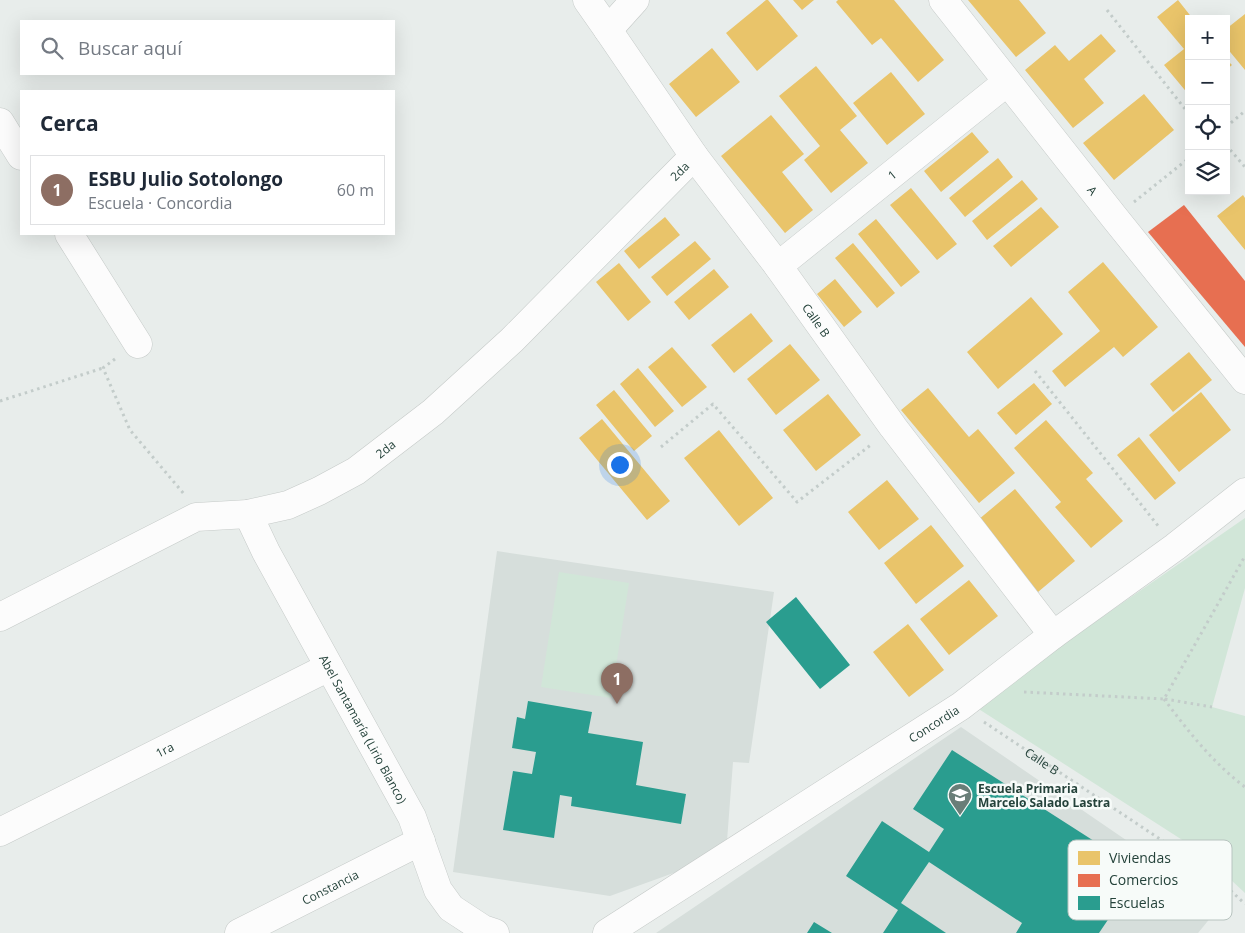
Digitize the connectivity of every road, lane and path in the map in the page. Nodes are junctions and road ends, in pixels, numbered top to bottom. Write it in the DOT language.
graph roads {
  1 [pos="587,0"];
  2 [pos="635,0"];
  3 [pos="943,0"];
  4 [pos="1106,10"];
  5 [pos="608,30"];
  6 [pos="1007,82"];
  7 [pos="1185,109"];
  8 [pos="1245,111"];
  9 [pos="0,122"];
  10 [pos="1230,124"];
  11 [pos="1230,150"];
  12 [pos="20,154"];
  13 [pos="694,156"];
  14 [pos="1185,161"];
  15 [pos="1245,167"];
  16 [pos="1114,218"];
  17 [pos="70,235"];
  18 [pos="778,266"];
  19 [pos="138,344"];
  20 [pos="103,368"];
  21 [pos="1035,371"];
  22 [pos="1245,380"];
  23 [pos="0,401"];
  24 [pos="893,427"];
  25 [pos="661,447"];
  26 [pos="1245,492"];
  27 [pos="248,514"];
  28 [pos="196,517"];
  29 [pos="1175,547"];
  30 [pos="1245,556"];
  31 [pos="0,617"];
  32 [pos="1053,635"];
  33 [pos="329,667"];
  34 [pos="994,681"];
  35 [pos="1164,699"];
  36 [pos="961,706"];
  37 [pos="1212,707"];
  38 [pos="1245,787"];
  39 [pos="0,832"];
  40 [pos="421,840"];
  41 [pos="1162,840"];
  42 [pos="1232,892"];
  43 [pos="1245,904"];
  44 [pos="486,932"];
  45 [pos="239,933"];
  46 [pos="607,933"];
  1 -- 5 [label="street, Calle B"];
  2 -- 5 [label="street"];
  3 -- 6 [label="street, A"];
  4 -- 7 [label="path"];
  5 -- 13 [label="street, Calle B"];
  6 -- 16 [label="street, A"];
  6 -- 18 [label="street, 1"];
  8 -- 10 [label="path"];
  9 -- 12 [label="street"];
  11 -- 15 [label="path"];
  13 -- 18 [label="street, Calle B"];
  13 -- 27 [label="street, 2da"];
  14 -- 16 [label="path"];
  16 -- 22 [label="street, A"];
  17 -- 19 [label="street"];
  18 -- 24 [label="street, Calle B"];
  19 -- 20 [label="path"];
  20 -- 23 [label="path"];
  20 -- 28 [label="path"];
  21 -- 29 [label="path"];
  24 -- 25 [label="path"];
  24 -- 32 [label="street, Calle B"];
  26 -- 29 [label="street, Concordia"];
  27 -- 28 [label="street, 2da"];
  27 -- 33 [label="street, Abel Santamaría (Lirio Blanco)"];
  28 -- 31 [label="street, 2da"];
  29 -- 32 [label="street, Concordia"];
  30 -- 35 [label="path"];
  32 -- 34 [label="street, Concordia"];
  33 -- 39 [label="street, 1ra"];
  33 -- 40 [label="street, Abel Santamaría (Lirio Blanco)"];
  34 -- 35 [label="path"];
  34 -- 36 [label="street, Concordia"];
  35 -- 37 [label="path"];
  35 -- 38 [label="path"];
  36 -- 41 [label="path, Calle B"];
  36 -- 46 [label="street, Concordia"];
  40 -- 44 [label="street, Abel Santamaría (Lirio Blanco)"];
  40 -- 45 [label="street, Constancia"];
  42 -- 43 [label="path, Calle B"];
}
